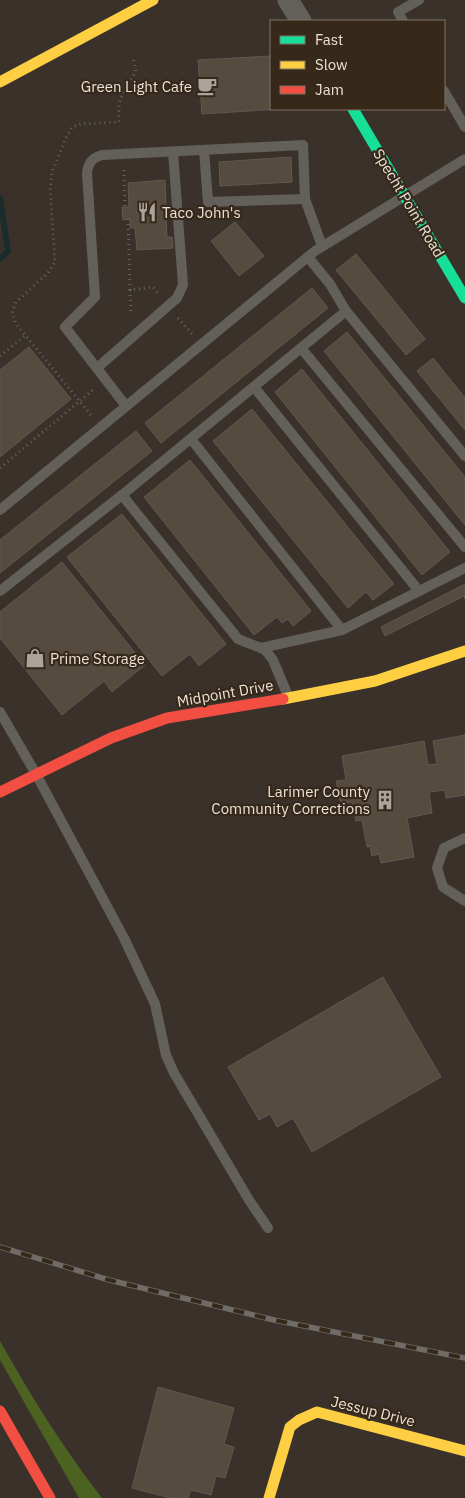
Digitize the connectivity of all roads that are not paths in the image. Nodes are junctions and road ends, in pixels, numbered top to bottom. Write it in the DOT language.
graph roads {
  1 [pos="153,0"];
  2 [pos="288,0"];
  3 [pos="419,0"];
  4 [pos="300,20"];
  5 [pos="402,20"];
  6 [pos="2,81"];
  7 [pos="445,93"];
  8 [pos="354,110"];
  9 [pos="465,127"];
  10 [pos="204,150"];
  11 [pos="173,152"];
  12 [pos="465,159"];
  13 [pos="404,195"];
  14 [pos="305,199"];
  15 [pos="322,246"];
  16 [pos="308,257"];
  17 [pos="465,298"];
  18 [pos="346,311"];
  19 [pos="301,348"];
  20 [pos="96,368"];
  21 [pos="254,387"];
  22 [pos="126,406"];
  23 [pos="191,439"];
  24 [pos="465,456"];
  25 [pos="122,495"];
  26 [pos="0,510"];
  27 [pos="465,547"];
  28 [pos="465,568"];
  29 [pos="0,591"];
  30 [pos="419,591"];
  31 [pos="342,630"];
  32 [pos="261,648"];
  33 [pos="465,651"];
  34 [pos="289,697"];
  35 [pos="1,716"];
  36 [pos="36,774"];
  37 [pos="0,792"];
  38 [pos="465,838"];
  39 [pos="465,901"];
  40 [pos="268,1228"];
  41 [pos="0,1411"];
  42 [pos="465,1450"];
  43 [pos="50,1498"];
  44 [pos="269,1498"];
  1 -- 6 [label="street"];
  2 -- 4 [label="street"];
  3 -- 5 [label="lane"];
  7 -- 9 [label="lane"];
  8 -- 13 [label="street, Specht Point Road"];
  10 -- 11 [label="lane"];
  10 -- 14 [label="lane"];
  10 -- 14 [label="lane"];
  11 -- 20 [label="lane"];
  11 -- 20 [label="lane"];
  12 -- 13 [label="lane"];
  13 -- 15 [label="lane"];
  13 -- 17 [label="street, Specht Point Road"];
  14 -- 15 [label="lane"];
  15 -- 16 [label="lane"];
  16 -- 18 [label="lane"];
  16 -- 22 [label="lane"];
  18 -- 19 [label="lane"];
  18 -- 24 [label="lane"];
  19 -- 21 [label="lane"];
  19 -- 27 [label="lane"];
  20 -- 22 [label="lane"];
  21 -- 23 [label="lane"];
  21 -- 30 [label="lane"];
  22 -- 26 [label="lane"];
  23 -- 25 [label="lane"];
  23 -- 31 [label="lane"];
  25 -- 29 [label="lane"];
  25 -- 32 [label="lane"];
  28 -- 30 [label="lane"];
  30 -- 31 [label="lane"];
  31 -- 32 [label="lane"];
  32 -- 34 [label="lane"];
  33 -- 34 [label="street, Midpoint Drive"];
  34 -- 36 [label="street, Midpoint Drive"];
  35 -- 36 [label="lane"];
  36 -- 37 [label="street, Midpoint Drive"];
  36 -- 40 [label="lane"];
  38 -- 39 [label="lane"];
  41 -- 43 [label="street"];
  42 -- 44 [label="street, Jessup Drive"];
}
